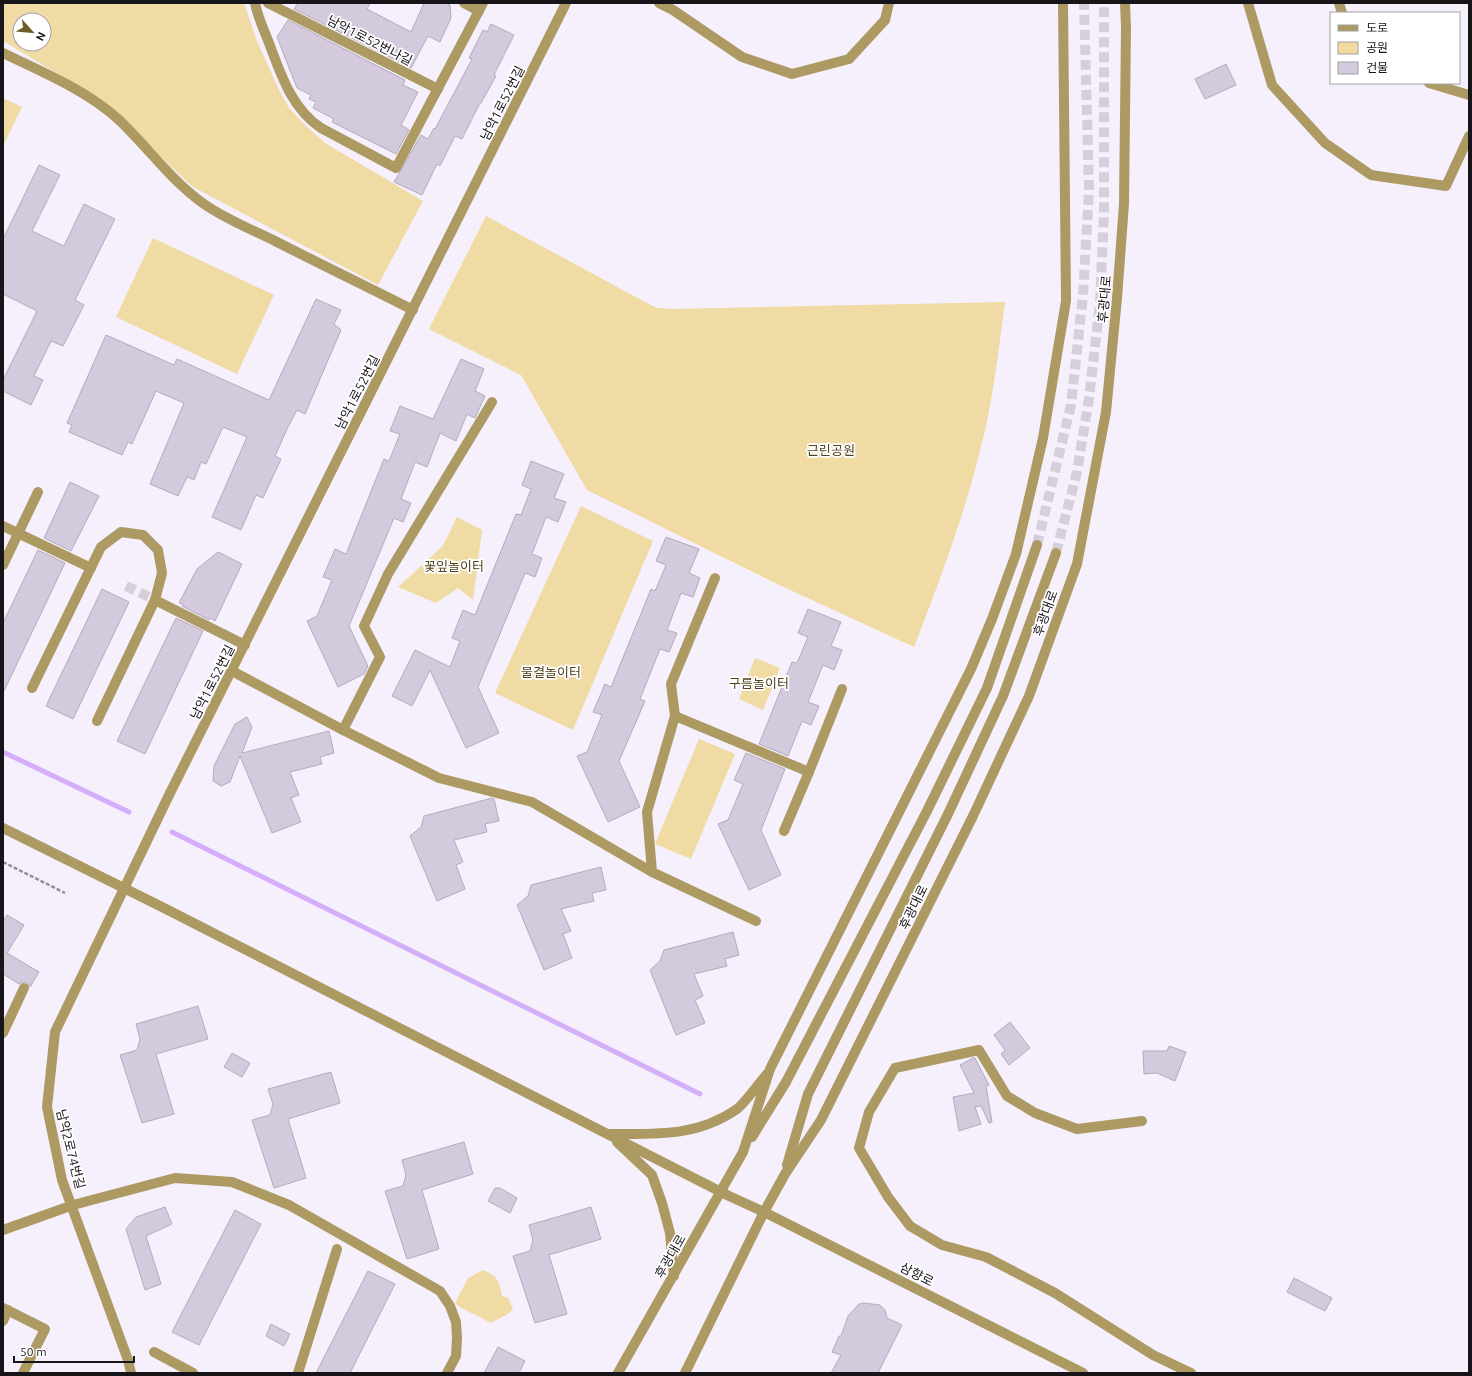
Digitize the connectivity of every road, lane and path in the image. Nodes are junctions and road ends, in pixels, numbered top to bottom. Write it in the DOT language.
graph roads {
  1 [pos="256,3"];
  2 [pos="268,3"];
  3 [pos="464,3"];
  4 [pos="566,3"];
  5 [pos="659,3"];
  6 [pos="888,3"];
  7 [pos="1063,3"];
  8 [pos="1125,3"];
  9 [pos="1248,3"];
  10 [pos="481,7"];
  11 [pos="3,53"];
  12 [pos="1432,84"];
  13 [pos="438,89"];
  14 [pos="1469,95"];
  15 [pos="1469,136"];
  16 [pos="413,310"];
  17 [pos="492,402"];
  18 [pos="38,492"];
  19 [pos="3,526"];
  20 [pos="19,533"];
  21 [pos="1037,545"];
  22 [pos="1056,553"];
  23 [pos="3,565"];
  24 [pos="91,568"];
  25 [pos="715,578"];
  26 [pos="155,600"];
  27 [pos="245,645"];
  28 [pos="232,671"];
  29 [pos="32,688"];
  30 [pos="842,689"];
  31 [pos="675,716"];
  32 [pos="97,721"];
  33 [pos="344,730"];
  34 [pos="809,772"];
  35 [pos="3,828"];
  36 [pos="784,831"];
  37 [pos="3,862"];
  38 [pos="652,872"];
  39 [pos="125,888"];
  40 [pos="65,893"];
  41 [pos="756,921"];
  42 [pos="24,988"];
  43 [pos="3,1033"];
  44 [pos="770,1069"];
  45 [pos="1142,1121"];
  46 [pos="608,1134"];
  47 [pos="743,1152"];
  48 [pos="785,1174"];
  49 [pos="721,1192"];
  50 [pos="73,1206"];
  51 [pos="764,1212"];
  52 [pos="3,1230"];
  53 [pos="337,1250"];
  54 [pos="674,1276"];
  55 [pos="6,1309"];
  56 [pos="3,1321"];
  57 [pos="154,1352"];
  58 [pos="23,1373"];
  59 [pos="131,1373"];
  60 [pos="193,1373"];
  61 [pos="298,1373"];
  62 [pos="448,1373"];
  63 [pos="618,1373"];
  64 [pos="685,1373"];
  65 [pos="1083,1373"];
  66 [pos="1191,1373"];
  1 -- 13 [label="street"];
  2 -- 13 [label="street, 남악1로52번나길"];
  3 -- 10 [label="street"];
  4 -- 16 [label="street, 남악1로52번길"];
  5 -- 6 [label="street"];
  7 -- 44 [label="street, 후광대로"];
  8 -- 48 [label="street, 후광대로"];
  9 -- 15 [label="street"];
  10 -- 13 [label="street"];
  11 -- 16 [label="street"];
  12 -- 14 [label="street"];
  16 -- 27 [label="street, 남악1로52번길"];
  17 -- 33 [label="street"];
  18 -- 20 [label="street"];
  19 -- 20 [label="street"];
  20 -- 23 [label="street"];
  20 -- 24 [label="street"];
  21 -- 47 [label="street, 후광대로"];
  22 -- 48 [label="street, 후광대로"];
  24 -- 26 [label="street"];
  24 -- 29 [label="street"];
  25 -- 31 [label="street"];
  26 -- 27 [label="street"];
  26 -- 32 [label="street"];
  27 -- 28 [label="street, 남악1로52번길"];
  28 -- 33 [label="street"];
  28 -- 39 [label="street, 남악1로52번길"];
  30 -- 34 [label="street"];
  31 -- 34 [label="street"];
  31 -- 38 [label="street"];
  33 -- 38 [label="street"];
  34 -- 36 [label="street"];
  35 -- 39 [label="street, 삼향로"];
  37 -- 40 [label="path"];
  38 -- 41 [label="street"];
  39 -- 46 [label="street, 삼향로"];
  39 -- 50 [label="street, 남악2로74번길"];
  42 -- 43 [label="street"];
  44 -- 46 [label="street"];
  44 -- 47 [label="street, 후광대로"];
  45 -- 66 [label="street"];
  46 -- 49 [label="street, 삼향로"];
  46 -- 54 [label="street"];
  47 -- 49 [label="street, 후광대로"];
  48 -- 51 [label="street, 후광대로"];
  49 -- 51 [label="street, 삼향로"];
  49 -- 54 [label="street, 후광대로"];
  50 -- 52 [label="street"];
  50 -- 59 [label="street, 남악2로74번길"];
  50 -- 62 [label="street"];
  51 -- 64 [label="street, 후광대로"];
  51 -- 65 [label="street, 삼향로"];
  53 -- 61 [label="street"];
  54 -- 63 [label="street, 후광대로"];
  55 -- 56 [label="street"];
  55 -- 58 [label="street"];
  57 -- 60 [label="street"];
}
